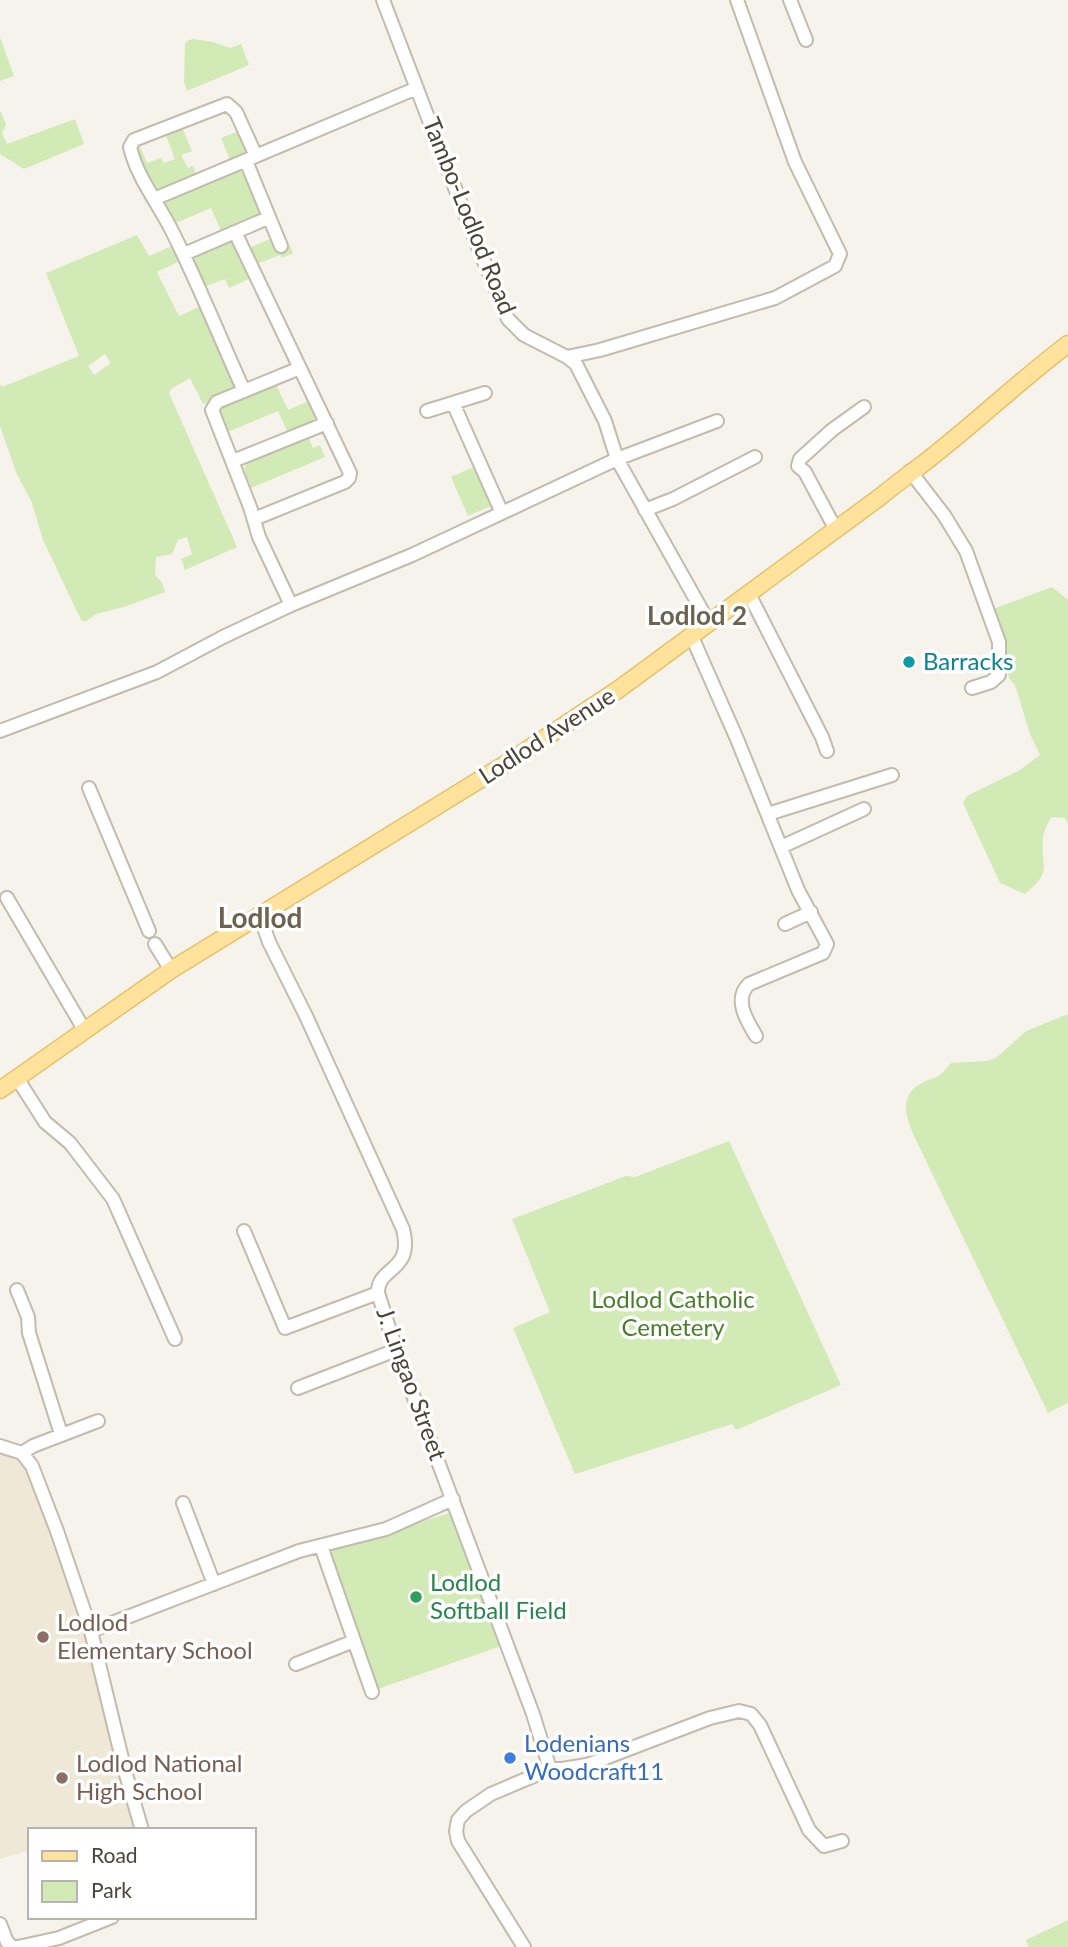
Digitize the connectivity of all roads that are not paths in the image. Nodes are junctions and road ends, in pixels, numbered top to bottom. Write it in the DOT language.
graph roads {
  1 [pos="383,0"];
  2 [pos="737,0"];
  3 [pos="790,0"];
  4 [pos="806,40"];
  5 [pos="417,88"];
  6 [pos="251,158"];
  7 [pos="155,199"];
  8 [pos="268,218"];
  9 [pos="235,232"];
  10 [pos="281,246"];
  11 [pos="184,254"];
  12 [pos="1068,344"];
  13 [pos="567,357"];
  14 [pos="300,368"];
  15 [pos="244,391"];
  16 [pos="485,393"];
  17 [pos="453,403"];
  18 [pos="864,407"];
  19 [pos="427,411"];
  20 [pos="717,421"];
  21 [pos="327,423"];
  22 [pos="755,457"];
  23 [pos="617,459"];
  24 [pos="233,461"];
  25 [pos="910,471"];
  26 [pos="645,510"];
  27 [pos="502,513"];
  28 [pos="254,519"];
  29 [pos="836,530"];
  30 [pos="749,594"];
  31 [pos="291,605"];
  32 [pos="709,623"];
  33 [pos="692,637"];
  34 [pos="972,688"];
  35 [pos="0,731"];
  36 [pos="827,751"];
  37 [pos="892,775"];
  38 [pos="89,788"];
  39 [pos="864,809"];
  40 [pos="768,814"];
  41 [pos="781,847"];
  42 [pos="8,898"];
  43 [pos="811,912"];
  44 [pos="260,916"];
  45 [pos="785,924"];
  46 [pos="149,931"];
  47 [pos="155,944"];
  48 [pos="171,970"];
  49 [pos="85,1031"];
  50 [pos="756,1036"];
  51 [pos="17,1077"];
  52 [pos="0,1090"];
  53 [pos="244,1231"];
  54 [pos="17,1290"];
  55 [pos="378,1293"];
  56 [pos="175,1339"];
  57 [pos="396,1350"];
  58 [pos="298,1388"];
  59 [pos="98,1422"];
  60 [pos="61,1434"];
  61 [pos="0,1446"];
  62 [pos="22,1453"];
  63 [pos="453,1499"];
  64 [pos="183,1503"];
  65 [pos="321,1546"];
  66 [pos="214,1584"];
  67 [pos="91,1632"];
  68 [pos="354,1641"];
  69 [pos="296,1664"];
  70 [pos="372,1692"];
  71 [pos="551,1769"];
  72 [pos="141,1828"];
  73 [pos="842,1841"];
  74 [pos="108,1919"];
  75 [pos="0,1924"];
  76 [pos="61,1943"];
  77 [pos="13,1947"];
  78 [pos="18,1947"];
  79 [pos="524,1947"];
  1 -- 5 [label="street, Tambo-Lodlod Road"];
  2 -- 13 [label="street"];
  3 -- 4 [label="street"];
  5 -- 6 [label="street"];
  5 -- 13 [label="street, Tambo-Lodlod Road"];
  6 -- 7 [label="street"];
  6 -- 7 [label="street"];
  6 -- 8 [label="street"];
  7 -- 11 [label="street"];
  8 -- 9 [label="street"];
  8 -- 10 [label="street"];
  9 -- 11 [label="street"];
  9 -- 14 [label="street"];
  11 -- 15 [label="street"];
  12 -- 25 [label="main road, Lodlod Avenue"];
  13 -- 23 [label="street, Tambo-Lodlod Road"];
  14 -- 15 [label="street"];
  14 -- 21 [label="street"];
  15 -- 24 [label="street"];
  16 -- 17 [label="street"];
  17 -- 19 [label="street"];
  17 -- 27 [label="street"];
  18 -- 29 [label="street"];
  20 -- 23 [label="street"];
  21 -- 24 [label="street"];
  21 -- 28 [label="street"];
  22 -- 26 [label="street"];
  23 -- 26 [label="street, Tambo-Lodlod Road"];
  23 -- 27 [label="street"];
  24 -- 28 [label="street"];
  25 -- 29 [label="main road, Lodlod Avenue"];
  25 -- 34 [label="street"];
  26 -- 32 [label="street, Tambo-Lodlod Road"];
  27 -- 31 [label="street"];
  28 -- 31 [label="street"];
  29 -- 30 [label="main road, Lodlod Avenue"];
  30 -- 32 [label="main road, Lodlod Avenue"];
  30 -- 36 [label="street"];
  31 -- 35 [label="street"];
  32 -- 33 [label="main road, Lodlod Avenue"];
  33 -- 40 [label="street"];
  33 -- 44 [label="main road, Lodlod Avenue"];
  37 -- 40 [label="street"];
  38 -- 46 [label="street"];
  39 -- 41 [label="street"];
  40 -- 41 [label="street"];
  41 -- 43 [label="street"];
  42 -- 49 [label="street"];
  43 -- 45 [label="street"];
  43 -- 50 [label="street"];
  44 -- 48 [label="main road, Lodlod Avenue"];
  44 -- 55 [label="street, J. Lingao Street"];
  47 -- 48 [label="street"];
  48 -- 49 [label="main road, Lodlod Avenue"];
  49 -- 51 [label="main road, Lodlod Avenue"];
  51 -- 52 [label="main road, Lodlod Avenue"];
  51 -- 56 [label="street"];
  53 -- 55 [label="street"];
  54 -- 60 [label="street"];
  55 -- 57 [label="street, J. Lingao Street"];
  57 -- 58 [label="street"];
  57 -- 63 [label="street, J. Lingao Street"];
  59 -- 60 [label="street"];
  60 -- 62 [label="street"];
  61 -- 62 [label="street"];
  62 -- 67 [label="street"];
  63 -- 65 [label="street"];
  63 -- 71 [label="street, J. Lingao Street"];
  64 -- 66 [label="street"];
  65 -- 66 [label="street"];
  65 -- 68 [label="street"];
  66 -- 67 [label="street"];
  67 -- 72 [label="street"];
  68 -- 69 [label="street"];
  68 -- 70 [label="street"];
  71 -- 73 [label="street"];
  71 -- 79 [label="street"];
  74 -- 76 [label="street"];
  75 -- 77 [label="street"];
  76 -- 78 [label="street"];
}
